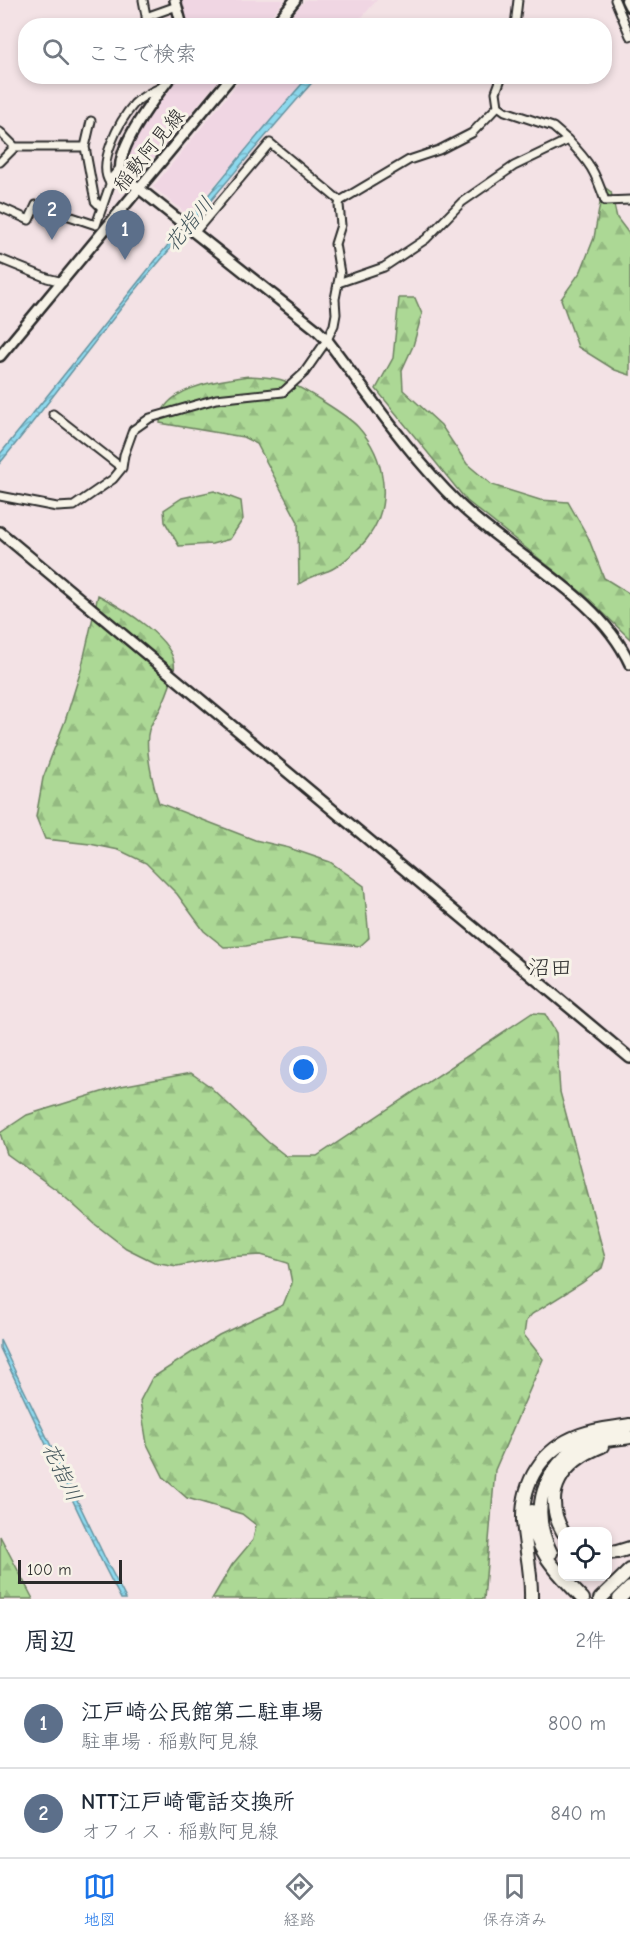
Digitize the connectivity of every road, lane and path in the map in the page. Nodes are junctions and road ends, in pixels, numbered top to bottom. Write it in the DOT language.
graph roads {
  1 [pos="142,0"];
  2 [pos="295,0"];
  3 [pos="518,0"];
  4 [pos="615,0"];
  5 [pos="627,0"];
  6 [pos="176,3"];
  7 [pos="630,6"];
  8 [pos="146,17"];
  9 [pos="180,18"];
  10 [pos="280,18"];
  11 [pos="516,18"];
  12 [pos="630,36"];
  13 [pos="225,84"];
  14 [pos="499,84"];
  15 [pos="164,86"];
  16 [pos="498,106"];
  17 [pos="91,121"];
  18 [pos="0,132"];
  19 [pos="568,140"];
  20 [pos="15,147"];
  21 [pos="86,147"];
  22 [pos="0,162"];
  23 [pos="119,169"];
  24 [pos="110,183"];
  25 [pos="139,190"];
  26 [pos="630,200"];
  27 [pos="340,201"];
  28 [pos="0,207"];
  29 [pos="102,208"];
  30 [pos="194,232"];
  31 [pos="0,259"];
  32 [pos="63,282"];
  33 [pos="338,284"];
  34 [pos="327,340"];
  35 [pos="0,356"];
  36 [pos="53,414"];
  37 [pos="122,468"];
  38 [pos="0,496"];
  39 [pos="0,532"];
  40 [pos="630,664"];
  41 [pos="630,1058"];
  42 [pos="626,1431"];
  43 [pos="561,1527"];
  44 [pos="630,1548"];
  45 [pos="612,1552"];
  46 [pos="558,1564"];
  47 [pos="630,1570"];
  48 [pos="574,1581"];
  49 [pos="630,1588"];
  50 [pos="630,1595"];
  51 [pos="585,1597"];
  52 [pos="531,1599"];
  53 [pos="600,1599"];
  54 [pos="619,1599"];
  55 [pos="625,1599"];
  1 -- 8 [label="street"];
  2 -- 10 [label="street"];
  3 -- 11 [label="street"];
  4 -- 12 [label="street"];
  5 -- 7 [label="main road"];
  6 -- 8 [label="street"];
  6 -- 9 [label="street"];
  13 -- 25 [label="street, 稲敷阿見線"];
  14 -- 16 [label="street"];
  15 -- 23 [label="street"];
  15 -- 24 [label="street"];
  16 -- 19 [label="street"];
  16 -- 27 [label="street"];
  17 -- 21 [label="street"];
  18 -- 20 [label="street"];
  19 -- 26 [label="street"];
  19 -- 33 [label="street"];
  20 -- 21 [label="street"];
  20 -- 22 [label="street"];
  21 -- 29 [label="street"];
  23 -- 24 [label="street"];
  23 -- 25 [label="street"];
  24 -- 29 [label="street"];
  25 -- 30 [label="street"];
  25 -- 32 [label="street, 稲敷阿見線"];
  27 -- 30 [label="street"];
  27 -- 33 [label="street"];
  28 -- 29 [label="street"];
  30 -- 34 [label="street"];
  31 -- 32 [label="street"];
  32 -- 35 [label="street, 稲敷阿見線"];
  33 -- 34 [label="street"];
  34 -- 37 [label="street"];
  34 -- 40 [label="street"];
  36 -- 37 [label="street"];
  37 -- 38 [label="street"];
  39 -- 41 [label="street"];
  42 -- 43 [label="highway"];
  42 -- 46 [label="highway"];
  42 -- 51 [label="highway"];
  42 -- 52 [label="highway"];
  44 -- 45 [label="highway"];
  47 -- 53 [label="highway"];
  48 -- 51 [label="highway"];
  49 -- 54 [label="highway"];
  50 -- 55 [label="highway"];
}
